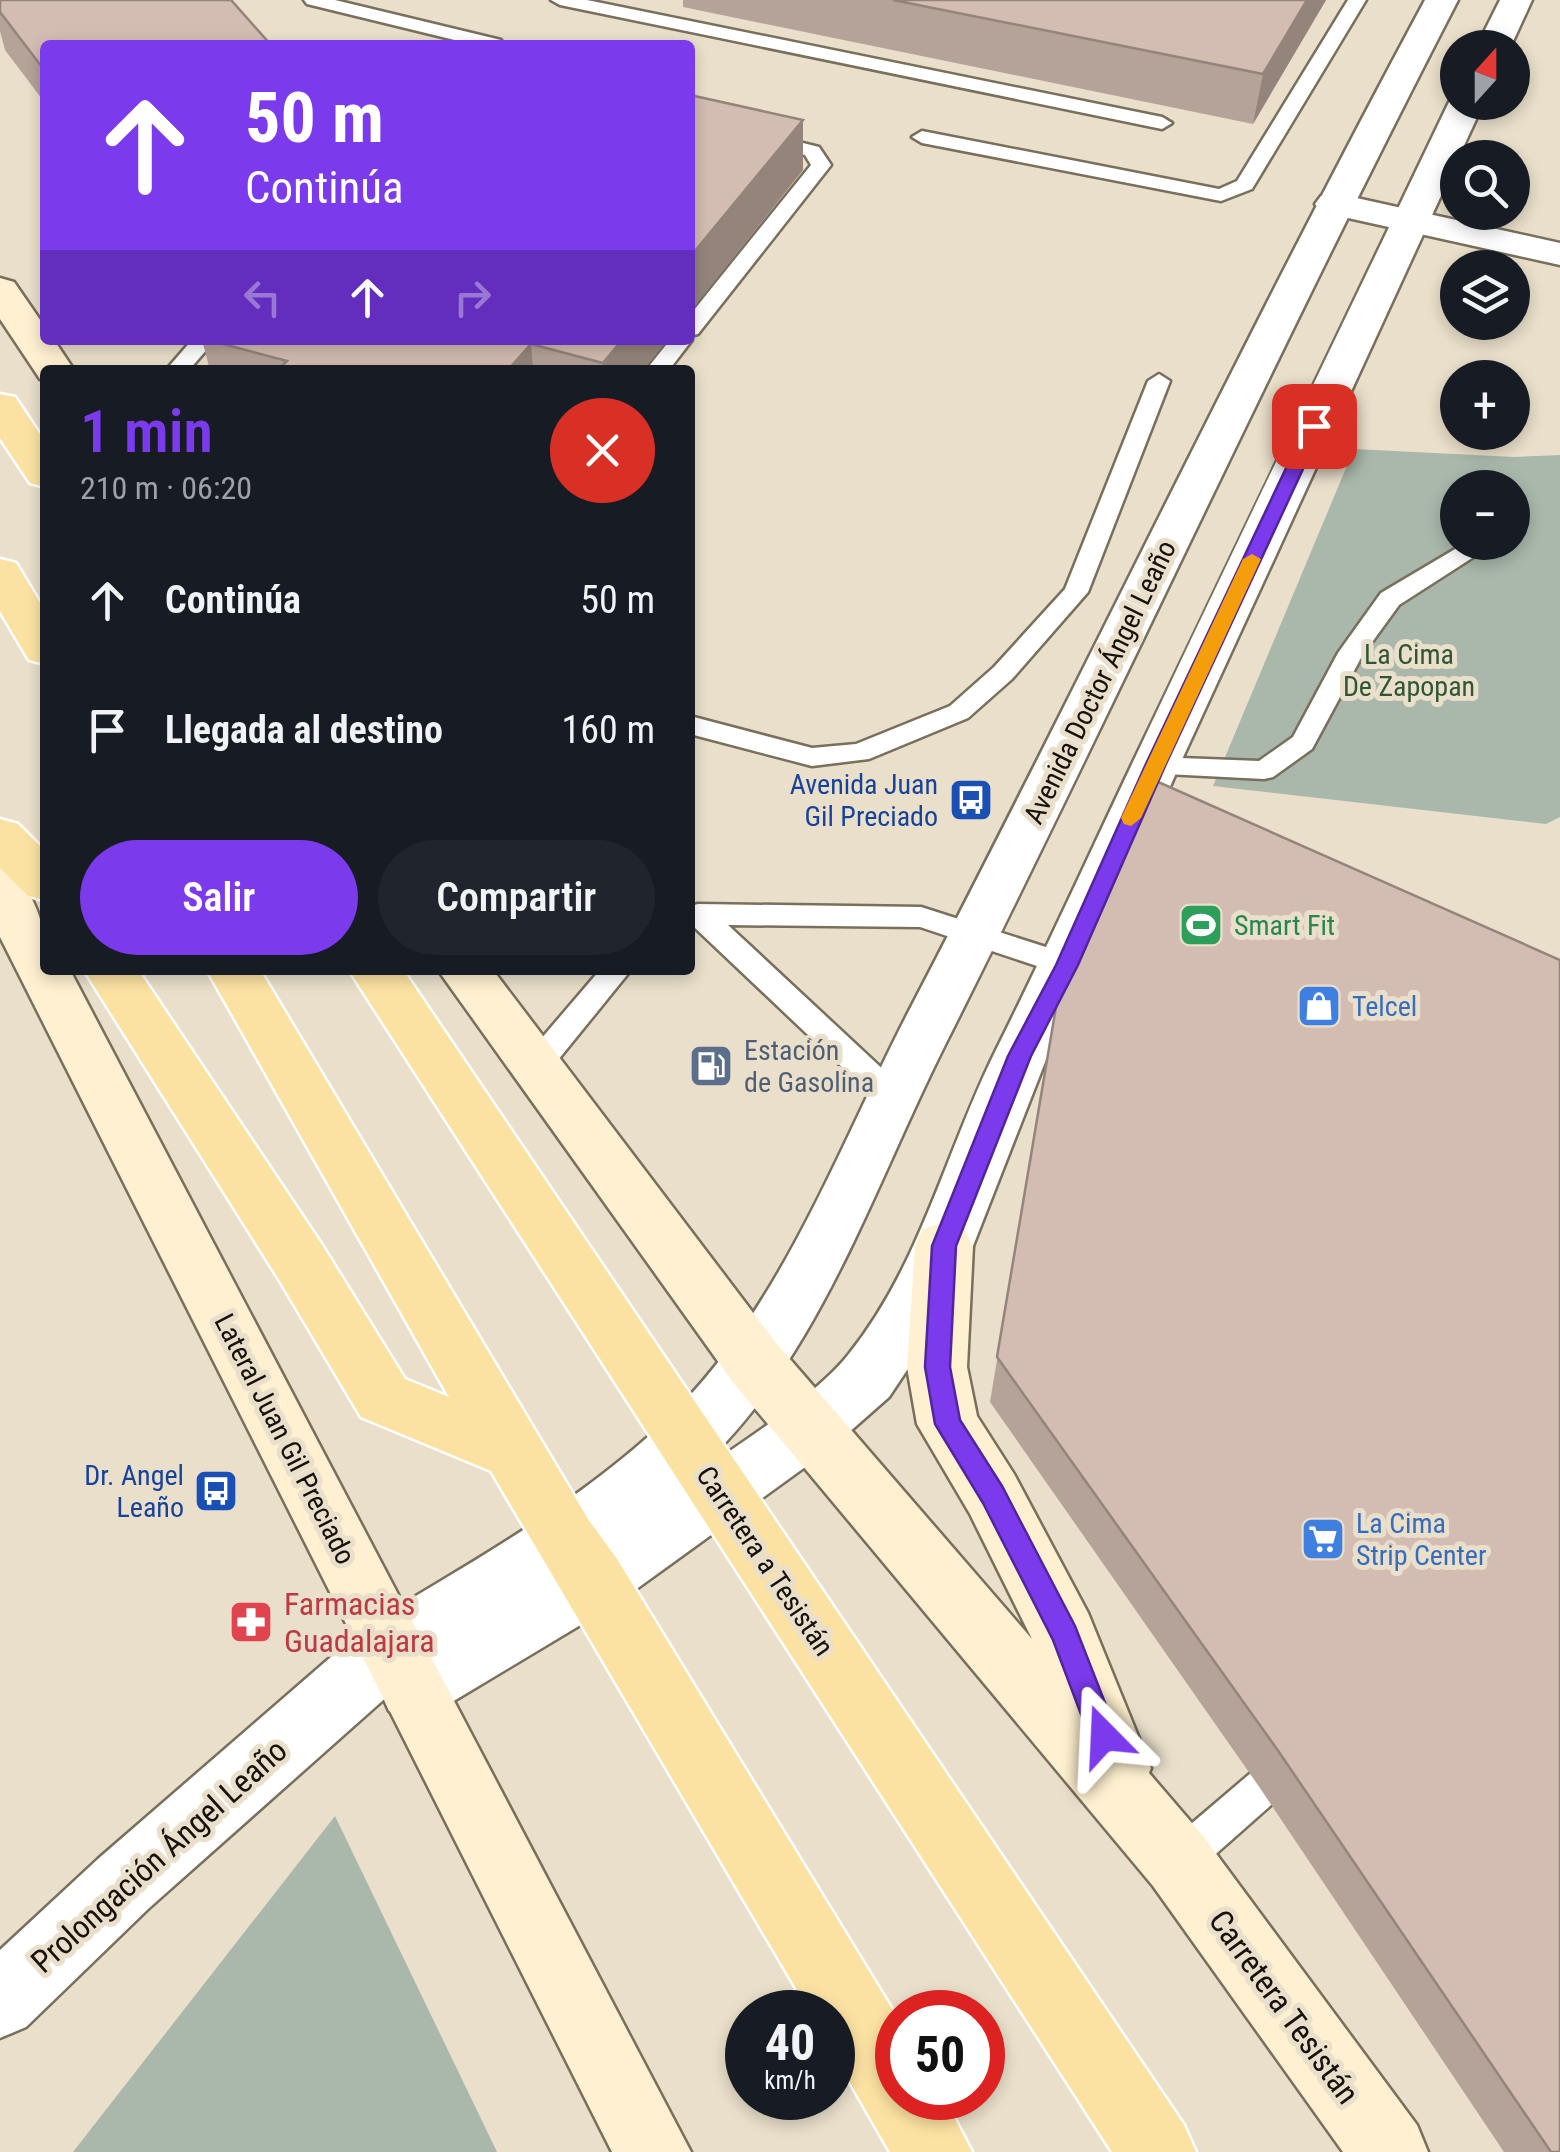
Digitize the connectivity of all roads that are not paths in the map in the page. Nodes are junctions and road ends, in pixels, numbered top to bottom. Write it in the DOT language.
graph roads {
  1 [pos="313,0"];
  2 [pos="560,0"];
  3 [pos="1358,0"];
  4 [pos="1442,0"];
  5 [pos="1516,0"];
  6 [pos="1502,30"];
  7 [pos="478,40"];
  8 [pos="1461,120"];
  9 [pos="695,122"];
  10 [pos="1162,123"];
  11 [pos="922,137"];
  12 [pos="1342,187"];
  13 [pos="1431,202"];
  14 [pos="1560,254"];
  15 [pos="695,323"];
  16 [pos="200,345"];
  17 [pos="677,345"];
  18 [pos="182,365"];
  19 [pos="661,365"];
  20 [pos="1160,381"];
  21 [pos="0,406"];
  22 [pos="40,466"];
  23 [pos="1455,560"];
  24 [pos="0,573"];
  25 [pos="40,641"];
  26 [pos="695,726"];
  27 [pos="1060,768"];
  28 [pos="1149,778"];
  29 [pos="0,837"];
  30 [pos="40,877"];
  31 [pos="0,886"];
  32 [pos="695,916"];
  33 [pos="695,917"];
  34 [pos="973,933"];
  35 [pos="40,964"];
  36 [pos="1067,965"];
  37 [pos="46,975"];
  38 [pos="113,975"];
  39 [pos="236,975"];
  40 [pos="378,975"];
  41 [pos="468,975"];
  42 [pos="613,975"];
  43 [pos="534,1068"];
  44 [pos="892,1096"];
  45 [pos="944,1246"];
  46 [pos="754,1362"];
  47 [pos="808,1429"];
  48 [pos="516,1453"];
  49 [pos="703,1468"];
  50 [pos="579,1560"];
  51 [pos="403,1667"];
  52 [pos="1325,1735"];
  53 [pos="1129,1804"];
  54 [pos="1178,1861"];
  55 [pos="0,2001"];
  56 [pos="875,2054"];
  57 [pos="915,2120"];
  58 [pos="654,2152"];
  59 [pos="934,2152"];
  60 [pos="1157,2152"];
  61 [pos="1390,2152"];
  1 -- 7 [label="lane"];
  2 -- 10 [label="lane"];
  3 -- 11 [label="lane"];
  4 -- 12 [label="street, Avenida Doctor Ángel Leaño"];
  5 -- 6 [label="street"];
  8 -- 13 [label="street"];
  9 -- 15 [label="lane"];
  12 -- 13 [label="street"];
  12 -- 27 [label="street, Avenida Doctor Ángel Leaño"];
  13 -- 14 [label="street"];
  13 -- 28 [label="street"];
  16 -- 18 [label="lane"];
  17 -- 19 [label="lane"];
  20 -- 26 [label="lane"];
  21 -- 22 [label="main road"];
  23 -- 28 [label="lane"];
  24 -- 25 [label="main road"];
  27 -- 28 [label="street"];
  27 -- 34 [label="street, Avenida Doctor Ángel Leaño"];
  28 -- 36 [label="street"];
  29 -- 30 [label="main road"];
  31 -- 35 [label="main road, Lateral Juan Gil Preciado"];
  32 -- 34 [label="lane"];
  33 -- 44 [label="lane"];
  34 -- 36 [label="lane"];
  34 -- 44 [label="street, Avenida Doctor Ángel Leaño"];
  36 -- 45 [label="street"];
  37 -- 51 [label="main road, Lateral Juan Gil Preciado"];
  38 -- 48 [label="main road"];
  39 -- 48 [label="main road"];
  40 -- 49 [label="main road, Carretera a Tesistán"];
  41 -- 43 [label="main road"];
  42 -- 43 [label="lane"];
  43 -- 46 [label="main road"];
  44 -- 46 [label="street, Avenida Doctor Ángel Leaño"];
  45 -- 47 [label="street"];
  45 -- 53 [label="main road"];
  46 -- 47 [label="main road"];
  46 -- 49 [label="street, Prolongación Ángel Leaño"];
  47 -- 49 [label="street, Prolongación Ángel Leaño"];
  47 -- 53 [label="main road"];
  48 -- 50 [label="main road"];
  49 -- 50 [label="street, Prolongación Ángel Leaño"];
  49 -- 60 [label="main road, Carretera a Tesistán"];
  50 -- 51 [label="street, Prolongación Ángel Leaño"];
  50 -- 56 [label="main road"];
  51 -- 55 [label="street, Prolongación Ángel Leaño"];
  51 -- 58 [label="main road, Lateral Juan Gil Preciado"];
  52 -- 54 [label="lane"];
  53 -- 54 [label="main road"];
  54 -- 61 [label="main road, Carretera Tesistán"];
  57 -- 59 [label="main road"];
}
